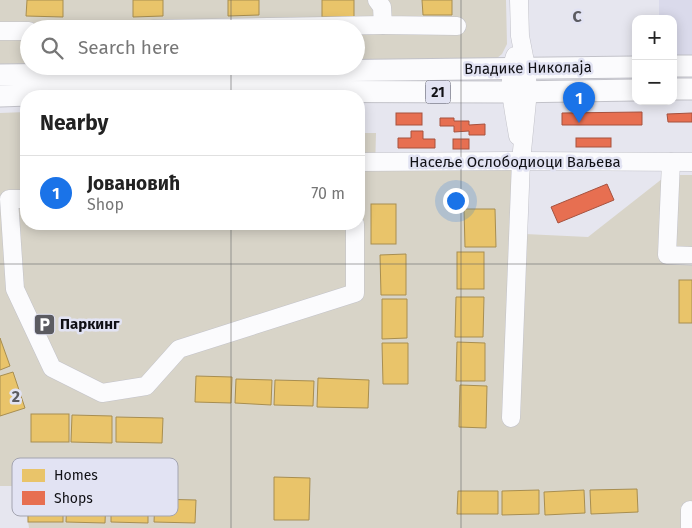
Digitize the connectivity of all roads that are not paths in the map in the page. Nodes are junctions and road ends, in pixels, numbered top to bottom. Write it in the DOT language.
graph roads {
  1 [pos="377,0"];
  2 [pos="519,0"];
  3 [pos="365,25"];
  4 [pos="383,25"];
  5 [pos="458,26"];
  6 [pos="0,31"];
  7 [pos="20,31"];
  8 [pos="632,66"];
  9 [pos="677,66"];
  10 [pos="692,66"];
  11 [pos="518,68"];
  12 [pos="365,70"];
  13 [pos="0,75"];
  14 [pos="20,75"];
  15 [pos="677,89"];
  16 [pos="692,89"];
  17 [pos="632,90"];
  18 [pos="520,91"];
  19 [pos="365,92"];
  20 [pos="0,96"];
  21 [pos="20,96"];
  22 [pos="521,161"];
  23 [pos="365,162"];
  24 [pos="671,162"];
  25 [pos="692,162"];
  26 [pos="20,199"];
  27 [pos="355,230"];
  28 [pos="692,256"];
  29 [pos="511,418"];
  30 [pos="690,510"];
  31 [pos="690,528"];
  1 -- 4 [label="street"];
  2 -- 11 [label="street"];
  3 -- 4 [label="street"];
  4 -- 5 [label="street"];
  6 -- 7 [label="street"];
  8 -- 11 [label="main road, Владике Николаја / 21"];
  9 -- 10 [label="main road"];
  11 -- 12 [label="main road, Владике Николаја / 21"];
  11 -- 18 [label="street"];
  13 -- 14 [label="main road, Владике Николаја / 21"];
  15 -- 16 [label="main road"];
  17 -- 18 [label="main road, Владике Николаја / 21"];
  18 -- 19 [label="main road, Владике Николаја / 21"];
  18 -- 22 [label="street"];
  20 -- 21 [label="main road, Владике Николаја / 21"];
  22 -- 23 [label="street, Насеље Ослободиоци Ваљева"];
  22 -- 24 [label="street, Насеље Ослободиоци Ваљева"];
  22 -- 29 [label="street"];
  24 -- 25 [label="street, Насеље Ослободиоци Ваљева"];
  24 -- 28 [label="street"];
  26 -- 27 [label="street"];
  30 -- 31 [label="street"];
}
